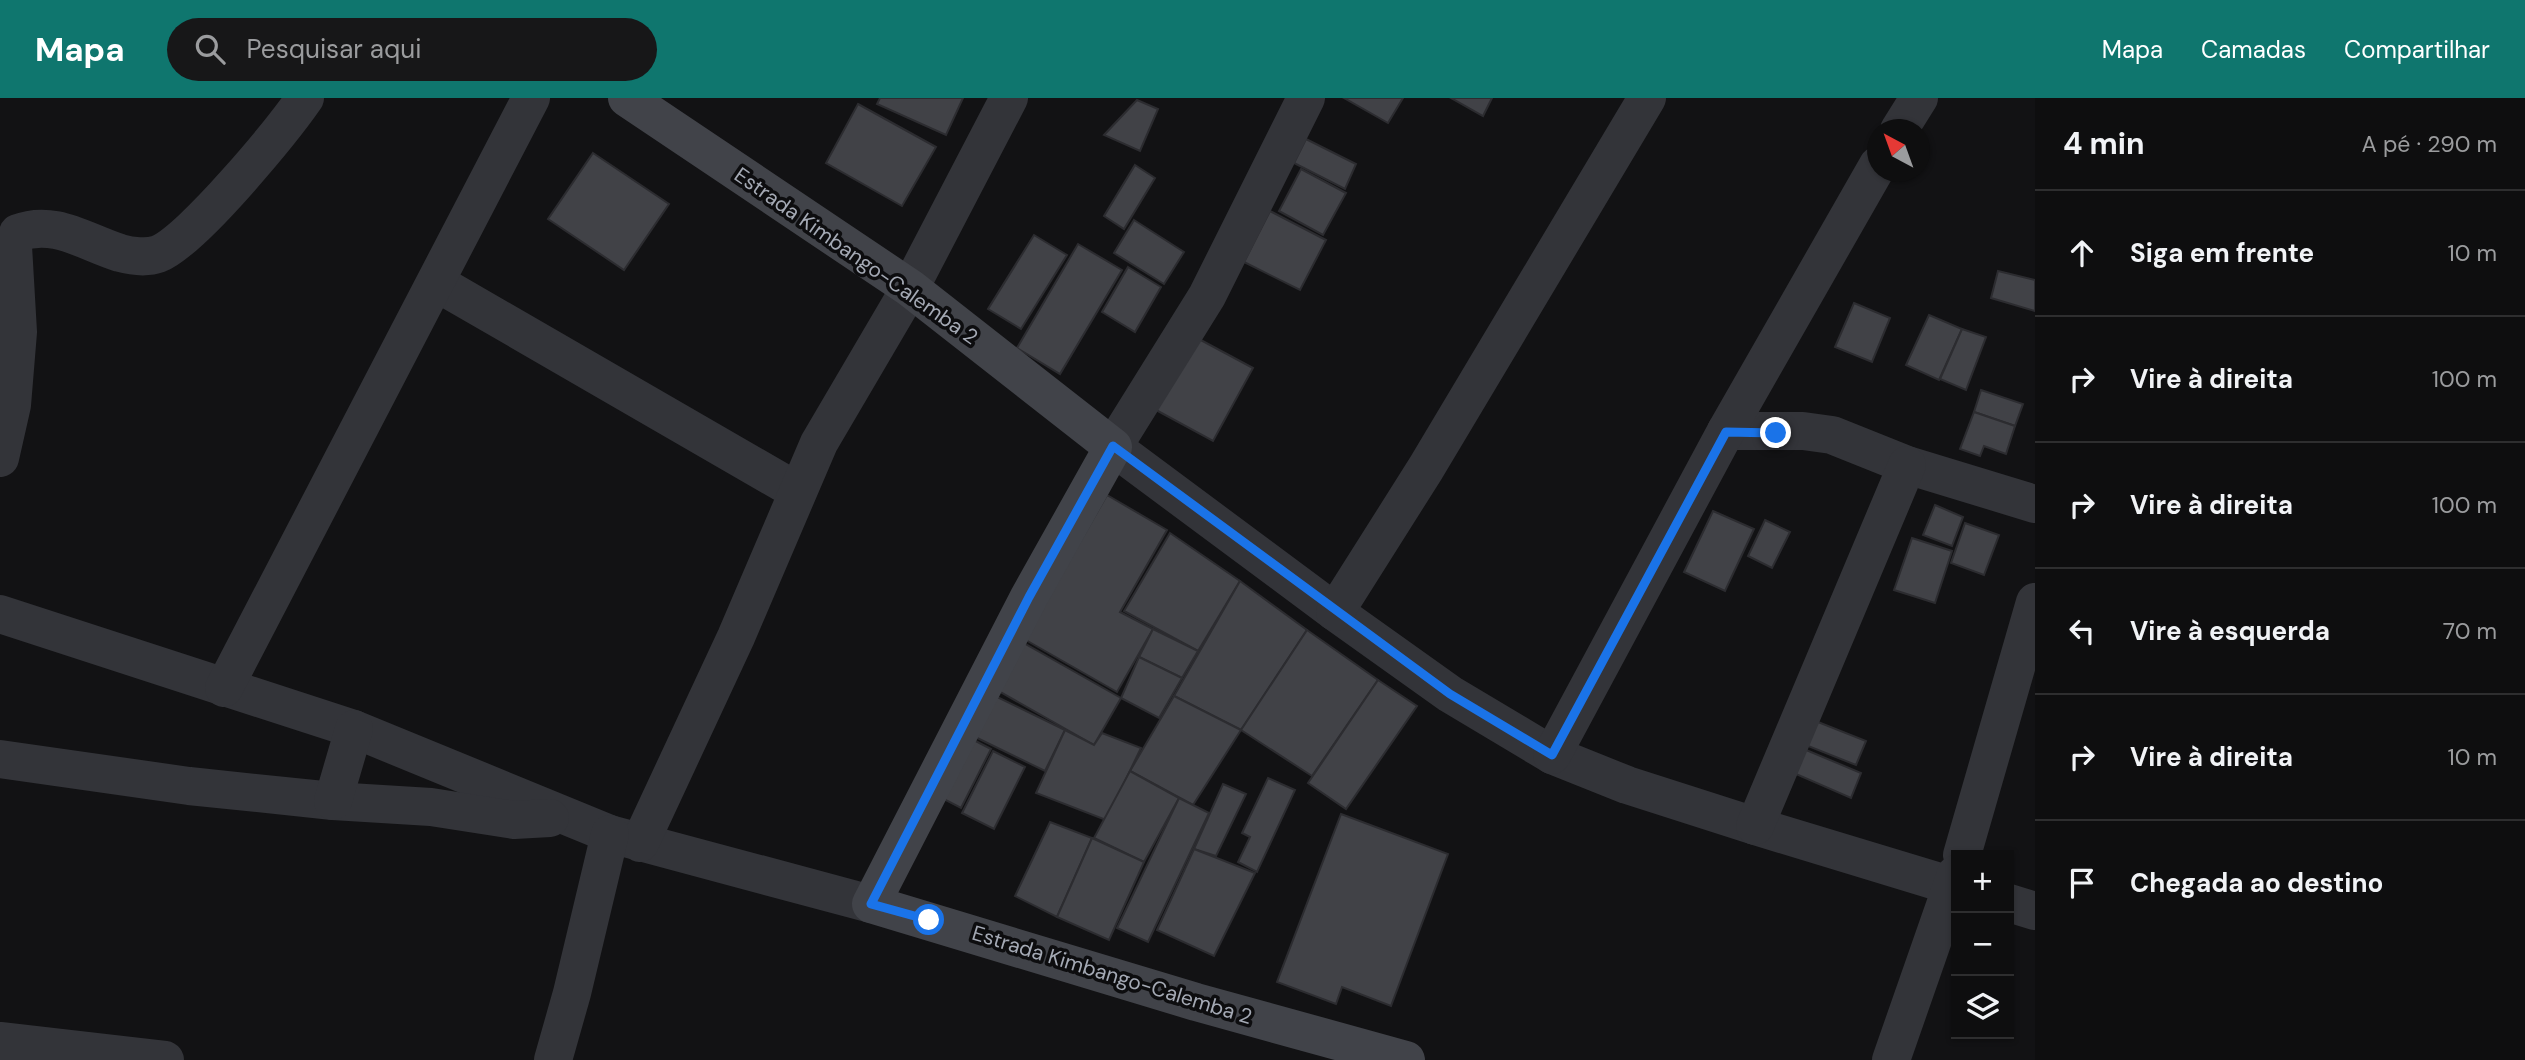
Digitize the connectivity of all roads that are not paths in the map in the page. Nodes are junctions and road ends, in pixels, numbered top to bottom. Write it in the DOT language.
graph roads {
  1 [pos="306,98"];
  2 [pos="531,98"];
  3 [pos="627,98"];
  4 [pos="1009,98"];
  5 [pos="1306,98"];
  6 [pos="1647,98"];
  7 [pos="1919,98"];
  8 [pos="1906,119"];
  9 [pos="1868,182"];
  10 [pos="437,283"];
  11 [pos="910,288"];
  12 [pos="1726,432"];
  13 [pos="1113,446"];
  14 [pos="0,458"];
  15 [pos="1907,465"];
  16 [pos="797,491"];
  17 [pos="2035,505"];
  18 [pos="2035,602"];
  19 [pos="1335,612"];
  20 [pos="0,614"];
  21 [pos="223,688"];
  22 [pos="354,729"];
  23 [pos="1552,755"];
  24 [pos="0,759"];
  25 [pos="334,801"];
  26 [pos="570,817"];
  27 [pos="1755,827"];
  28 [pos="625,839"];
  29 [pos="1964,850"];
  30 [pos="1951,875"];
  31 [pos="1951,893"];
  32 [pos="871,904"];
  33 [pos="2014,905"];
  34 [pos="2035,911"];
  35 [pos="0,1041"];
  36 [pos="165,1060"];
  37 [pos="553,1060"];
  38 [pos="1406,1060"];
  39 [pos="1891,1060"];
  1 -- 14 [label="street"];
  2 -- 10 [label="street"];
  3 -- 11 [label="main road, Estrada Kimbango-Calemba 2"];
  4 -- 11 [label="street"];
  5 -- 13 [label="street"];
  6 -- 19 [label="street"];
  7 -- 8 [label="street"];
  9 -- 12 [label="street"];
  10 -- 16 [label="street"];
  10 -- 21 [label="street"];
  11 -- 13 [label="main road, Estrada Kimbango-Calemba 2"];
  11 -- 16 [label="street"];
  12 -- 15 [label="street"];
  12 -- 23 [label="street"];
  13 -- 19 [label="street, Estrada Kimbango-Calemba 2"];
  13 -- 32 [label="main road"];
  15 -- 17 [label="street"];
  15 -- 27 [label="street"];
  16 -- 28 [label="street"];
  18 -- 29 [label="street"];
  19 -- 23 [label="street, Estrada Kimbango-Calemba 2"];
  20 -- 21 [label="street"];
  21 -- 22 [label="street"];
  22 -- 25 [label="street"];
  22 -- 26 [label="street"];
  23 -- 27 [label="street, Estrada Kimbango-Calemba 2"];
  24 -- 25 [label="street"];
  25 -- 26 [label="street"];
  26 -- 28 [label="street"];
  27 -- 30 [label="street, Estrada Kimbango-Calemba 2"];
  28 -- 32 [label="street"];
  28 -- 37 [label="street"];
  31 -- 39 [label="street"];
  32 -- 38 [label="main road, Estrada Kimbango-Calemba 2"];
  33 -- 34 [label="street"];
  35 -- 36 [label="street"];
}
